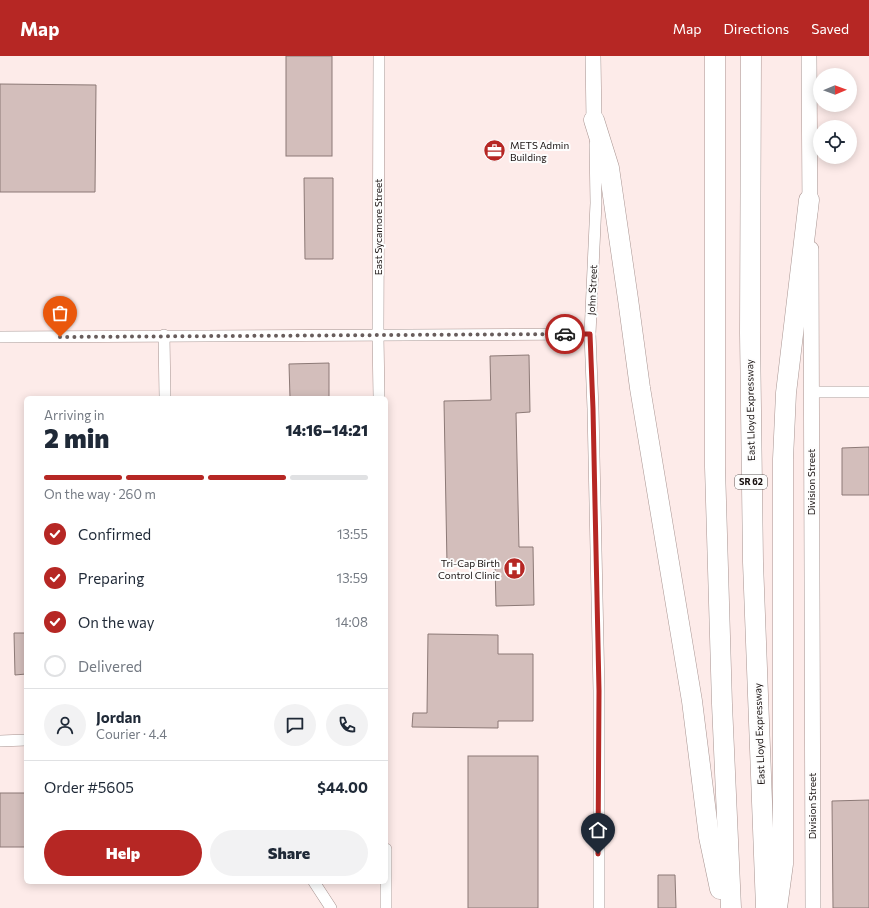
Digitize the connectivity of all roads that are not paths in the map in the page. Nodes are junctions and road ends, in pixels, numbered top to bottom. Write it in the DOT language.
graph roads {
  1 [pos="379,56"];
  2 [pos="593,56"];
  3 [pos="715,56"];
  4 [pos="751,56"];
  5 [pos="809,56"];
  6 [pos="594,120"];
  7 [pos="809,200"];
  8 [pos="590,334"];
  9 [pos="164,335"];
  10 [pos="378,335"];
  11 [pos="0,337"];
  12 [pos="811,392"];
  13 [pos="869,392"];
  14 [pos="165,396"];
  15 [pos="379,396"];
  16 [pos="24,740"];
  17 [pos="0,741"];
  18 [pos="315,884"];
  19 [pos="386,884"];
  20 [pos="331,908"];
  21 [pos="386,908"];
  22 [pos="598,908"];
  23 [pos="724,908"];
  24 [pos="731,908"];
  25 [pos="766,908"];
  26 [pos="777,908"];
  27 [pos="813,908"];
  1 -- 10 [label="street, East Sycamore Street"];
  2 -- 6 [label="street, John Street"];
  3 -- 24 [label="highway"];
  4 -- 25 [label="highway, East Lloyd Expressway / SR 62"];
  5 -- 7 [label="street, Division Street"];
  6 -- 8 [label="street, John Street"];
  6 -- 23 [label="highway"];
  7 -- 12 [label="street, Division Street"];
  7 -- 26 [label="highway"];
  8 -- 10 [label="street"];
  8 -- 22 [label="street, John Street"];
  9 -- 10 [label="street"];
  9 -- 11 [label="street"];
  9 -- 14 [label="street"];
  10 -- 15 [label="street, East Sycamore Street"];
  12 -- 13 [label="street"];
  12 -- 27 [label="street, Division Street"];
  16 -- 17 [label="street"];
  18 -- 20 [label="street"];
  19 -- 21 [label="street"];
}
